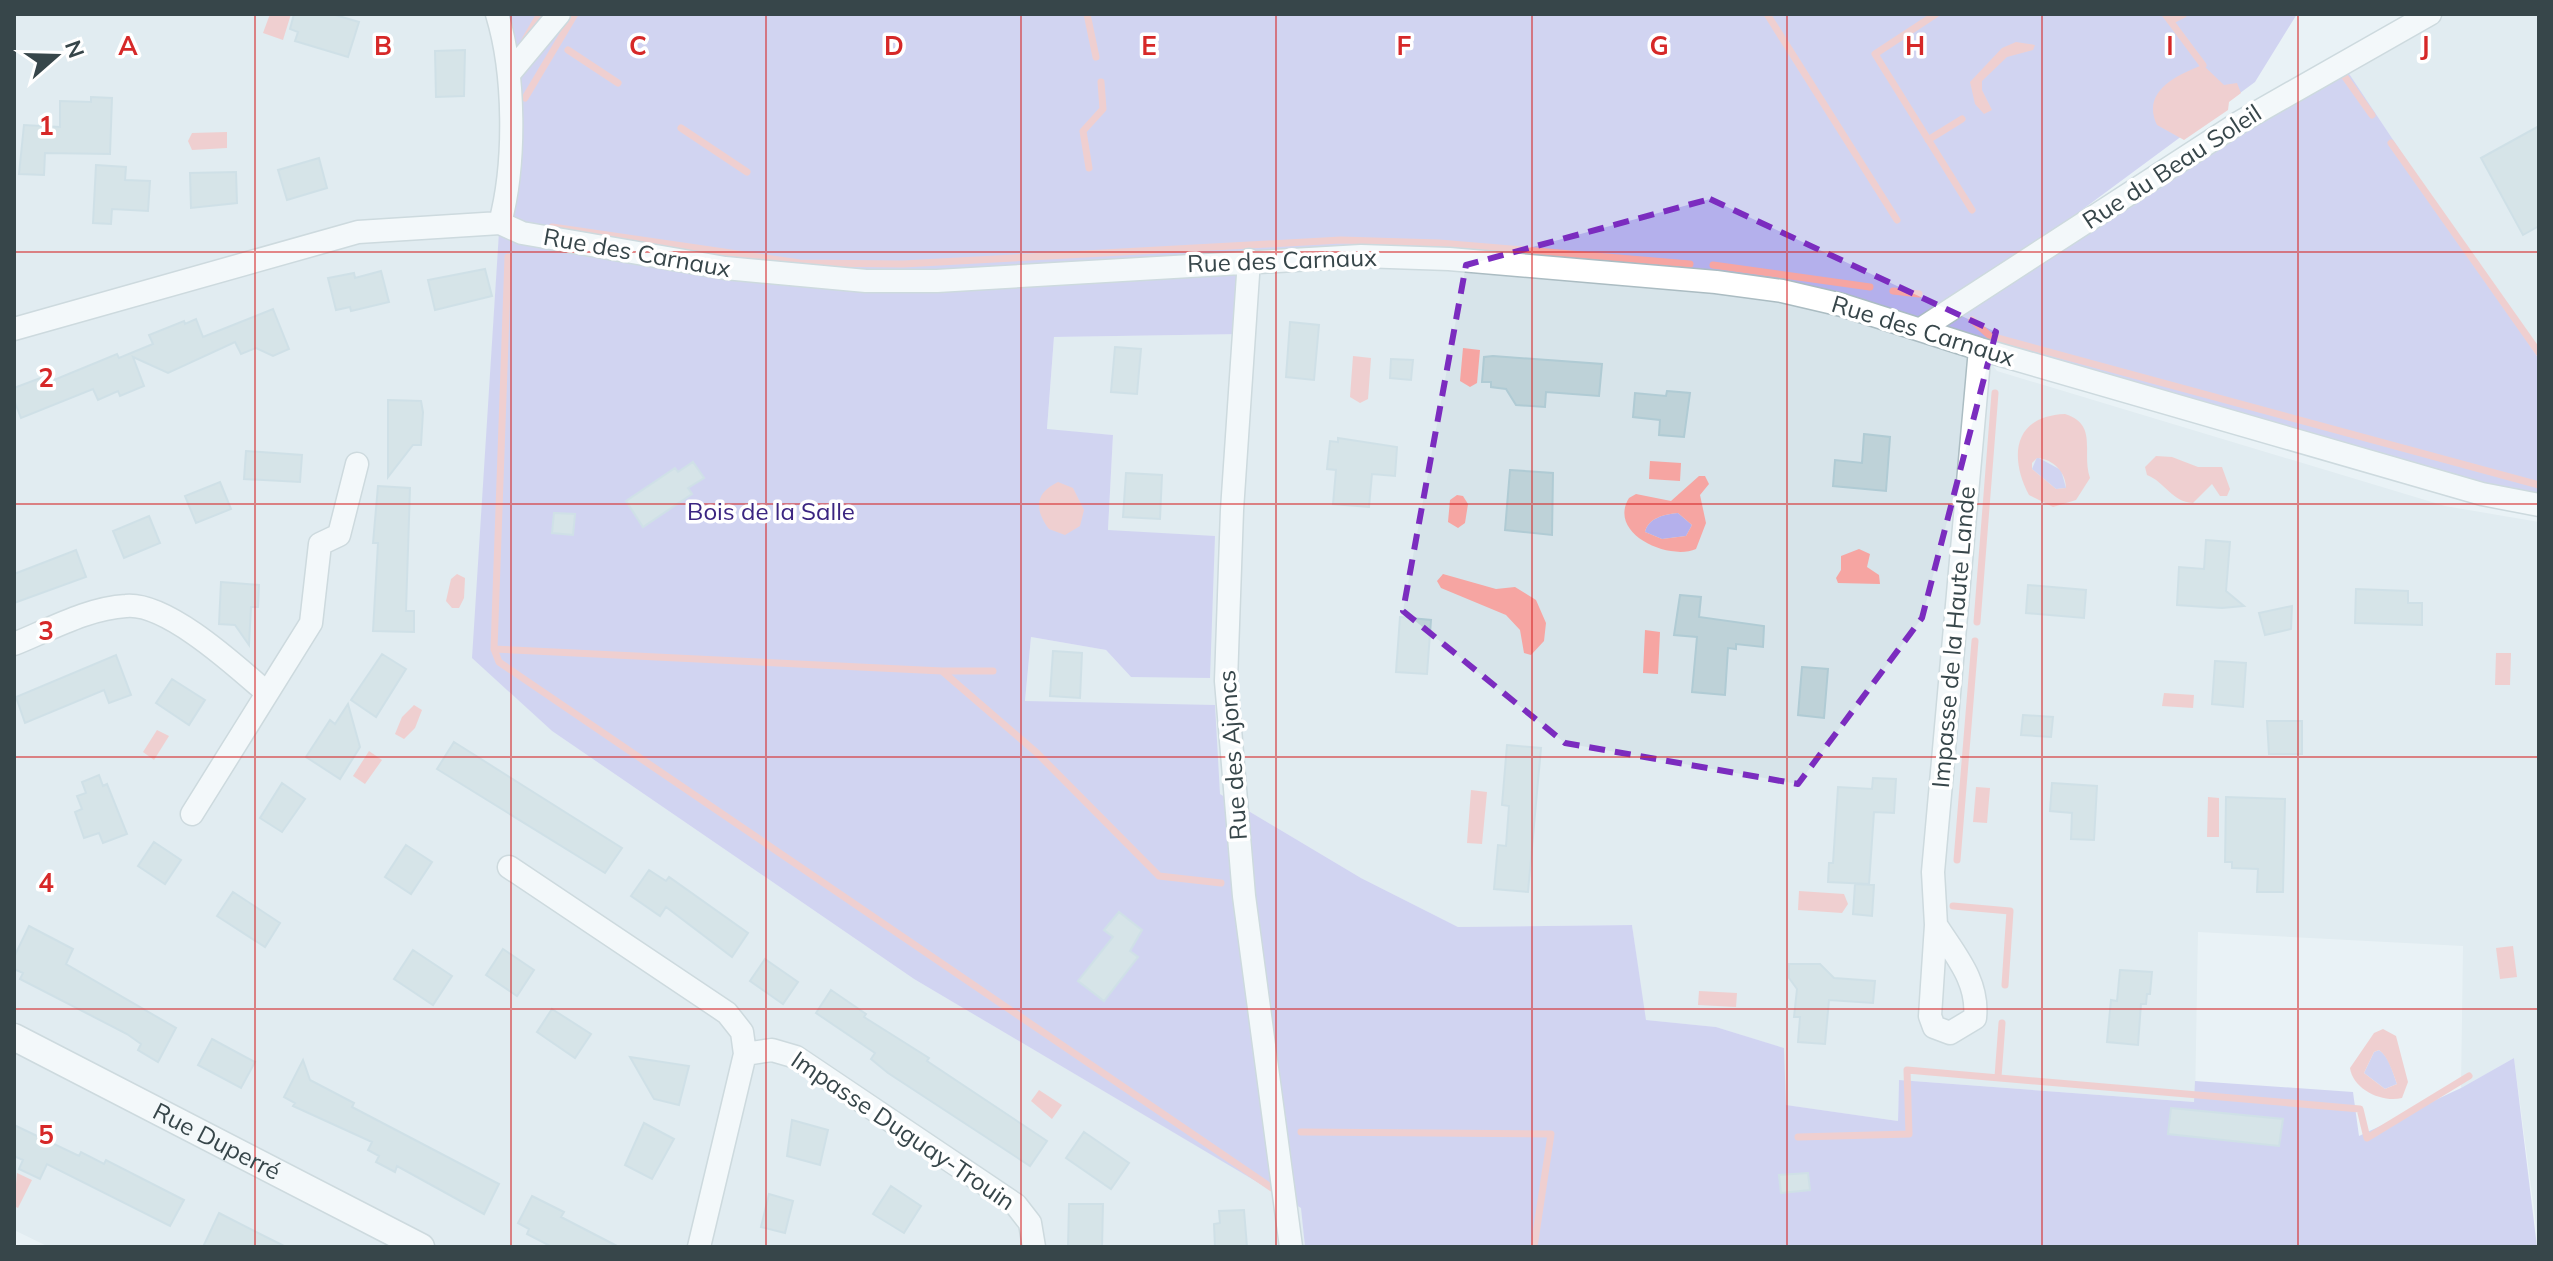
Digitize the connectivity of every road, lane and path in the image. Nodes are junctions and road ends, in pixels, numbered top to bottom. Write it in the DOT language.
graph roads {
  1 [pos="497,14"];
  2 [pos="559,14"];
  3 [pos="2430,14"];
  4 [pos="509,74"];
  5 [pos="500,223"];
  6 [pos="1249,260"];
  7 [pos="14,329"];
  8 [pos="1921,329"];
  9 [pos="1980,349"];
  10 [pos="357,464"];
  11 [pos="2539,505"];
  12 [pos="14,644"];
  13 [pos="267,693"];
  14 [pos="192,814"];
  15 [pos="509,867"];
  16 [pos="1936,925"];
  17 [pos="14,1037"];
  18 [pos="745,1054"];
  19 [pos="421,1247"];
  20 [pos="699,1247"];
  21 [pos="1034,1247"];
  22 [pos="1291,1247"];
  1 -- 4 [label="street"];
  2 -- 4 [label="street"];
  3 -- 8 [label="street, Rue du Beau Soleil"];
  4 -- 5 [label="street"];
  5 -- 6 [label="street, Rue des Carnaux"];
  5 -- 7 [label="street, Rue des Carnaux"];
  6 -- 8 [label="street, Rue des Carnaux"];
  6 -- 22 [label="street, Rue des Ajoncs"];
  8 -- 9 [label="street, Rue des Carnaux"];
  9 -- 11 [label="street, Rue des Carnaux"];
  9 -- 16 [label="street, Impasse de la Haute Lande"];
  10 -- 13 [label="street"];
  12 -- 13 [label="street"];
  13 -- 14 [label="street"];
  15 -- 18 [label="street"];
  17 -- 19 [label="street, Rue Duperré"];
  18 -- 20 [label="street"];
  18 -- 21 [label="street, Impasse Duguay-Trouin"];
}
